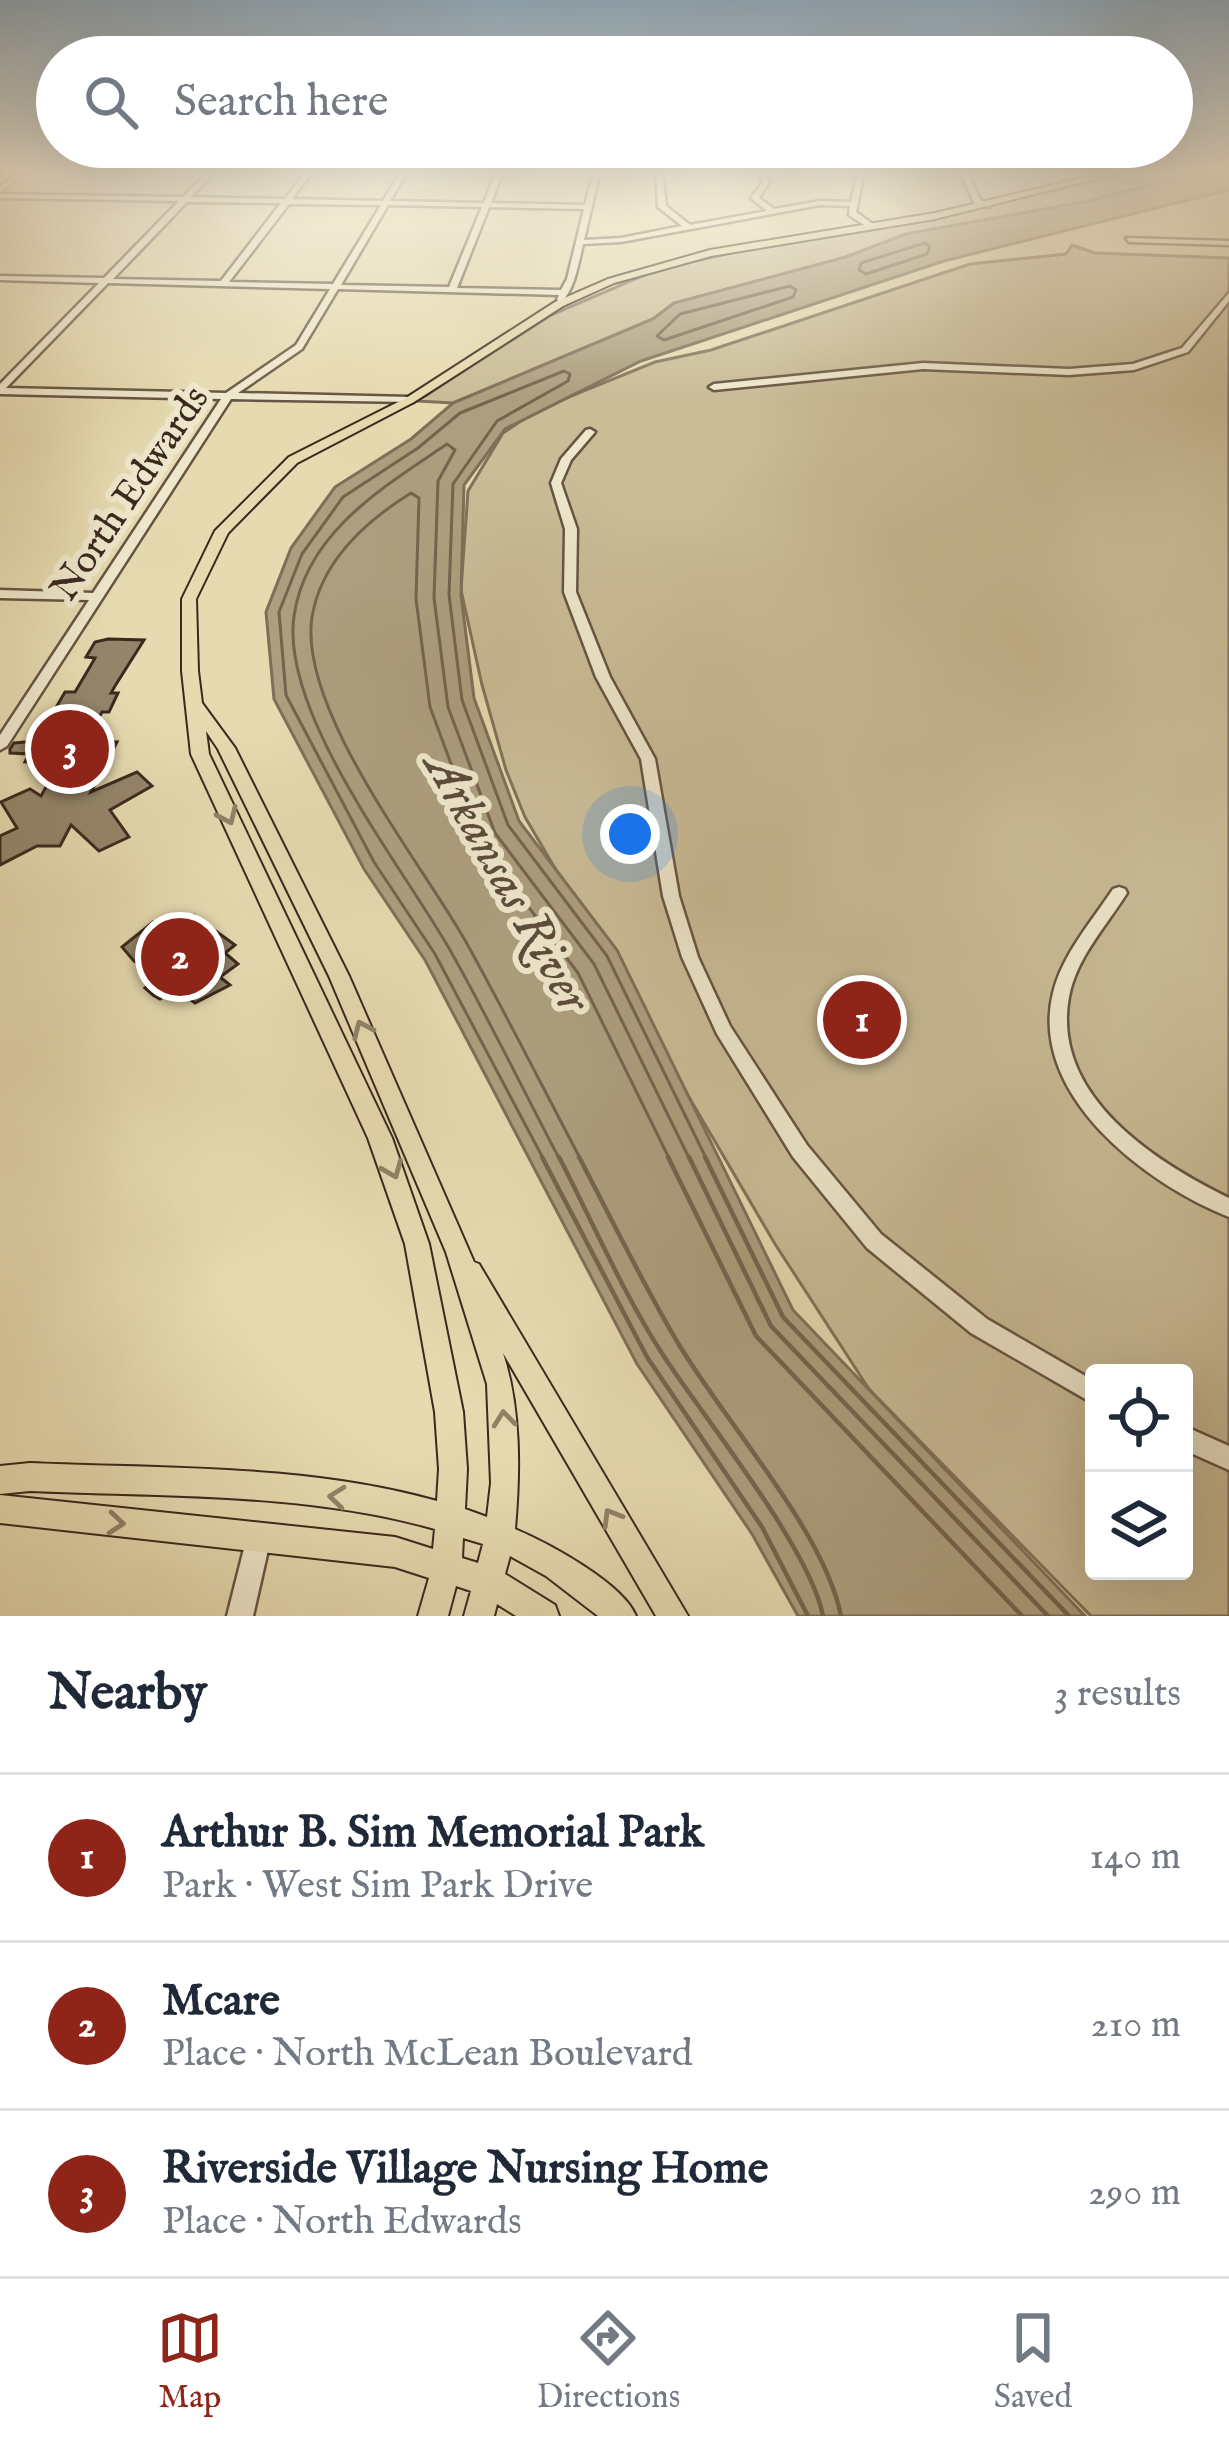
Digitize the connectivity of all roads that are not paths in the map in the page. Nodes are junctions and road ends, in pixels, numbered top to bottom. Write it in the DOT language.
graph roads {
  1 [pos="141,246"];
  2 [pos="252,246"];
  3 [pos="362,246"];
  4 [pos="469,246"];
  5 [pos="580,246"];
  6 [pos="751,246"];
  7 [pos="0,278"];
  8 [pos="571,279"];
  9 [pos="108,281"];
  10 [pos="223,284"];
  11 [pos="338,287"];
  12 [pos="452,290"];
  13 [pos="586,292"];
  14 [pos="1229,296"];
  15 [pos="562,298"];
  16 [pos="714,387"];
  17 [pos="0,390"];
  18 [pos="228,395"];
  19 [pos="410,400"];
  20 [pos="590,432"];
  21 [pos="0,594"];
  22 [pos="97,597"];
  23 [pos="196,706"];
  24 [pos="0,746"];
  25 [pos="1119,892"];
  26 [pos="1229,1208"];
  27 [pos="458,1252"];
  28 [pos="1085,1389"];
  29 [pos="1193,1442"];
  30 [pos="1229,1458"];
  31 [pos="0,1480"];
  32 [pos="0,1509"];
  33 [pos="452,1518"];
  34 [pos="500,1536"];
  35 [pos="259,1537"];
  36 [pos="447,1566"];
  37 [pos="490,1582"];
  38 [pos="240,1616"];
  39 [pos="433,1616"];
  40 [pos="479,1616"];
  41 [pos="544,1616"];
  42 [pos="621,1616"];
  43 [pos="673,1616"];
  1 -- 9 [label="street"];
  2 -- 10 [label="street"];
  3 -- 11 [label="street, North Edwards"];
  4 -- 12 [label="street"];
  5 -- 8 [label="street"];
  6 -- 13 [label="main road"];
  7 -- 9 [label="street"];
  8 -- 13 [label="street"];
  8 -- 15 [label="street"];
  9 -- 10 [label="street"];
  9 -- 17 [label="street"];
  10 -- 11 [label="street"];
  11 -- 12 [label="street"];
  11 -- 18 [label="street, North Edwards"];
  12 -- 15 [label="street"];
  13 -- 15 [label="main road"];
  14 -- 16 [label="street"];
  15 -- 19 [label="main road"];
  17 -- 18 [label="street"];
  18 -- 19 [label="street"];
  18 -- 22 [label="street, North Edwards"];
  19 -- 23 [label="main road"];
  20 -- 28 [label="street"];
  21 -- 22 [label="street"];
  22 -- 24 [label="street, North Edwards"];
  27 -- 23 [label="main road, one-way"];
  23 -- 33 [label="main road, one-way"];
  25 -- 26 [label="street"];
  34 -- 27 [label="main road, one-way"];
  43 -- 27 [label="main road, one-way"];
  29 -- 30 [label="street"];
  33 -- 31 [label="main road, one-way"];
  32 -- 35 [label="main road, one-way"];
  33 -- 34 [label="main road"];
  33 -- 36 [label="main road"];
  34 -- 37 [label="main road"];
  34 -- 42 [label="main road"];
  35 -- 36 [label="main road"];
  35 -- 38 [label="street"];
  36 -- 37 [label="main road"];
  36 -- 39 [label="main road"];
  37 -- 40 [label="main road"];
  37 -- 41 [label="main road"];
}
